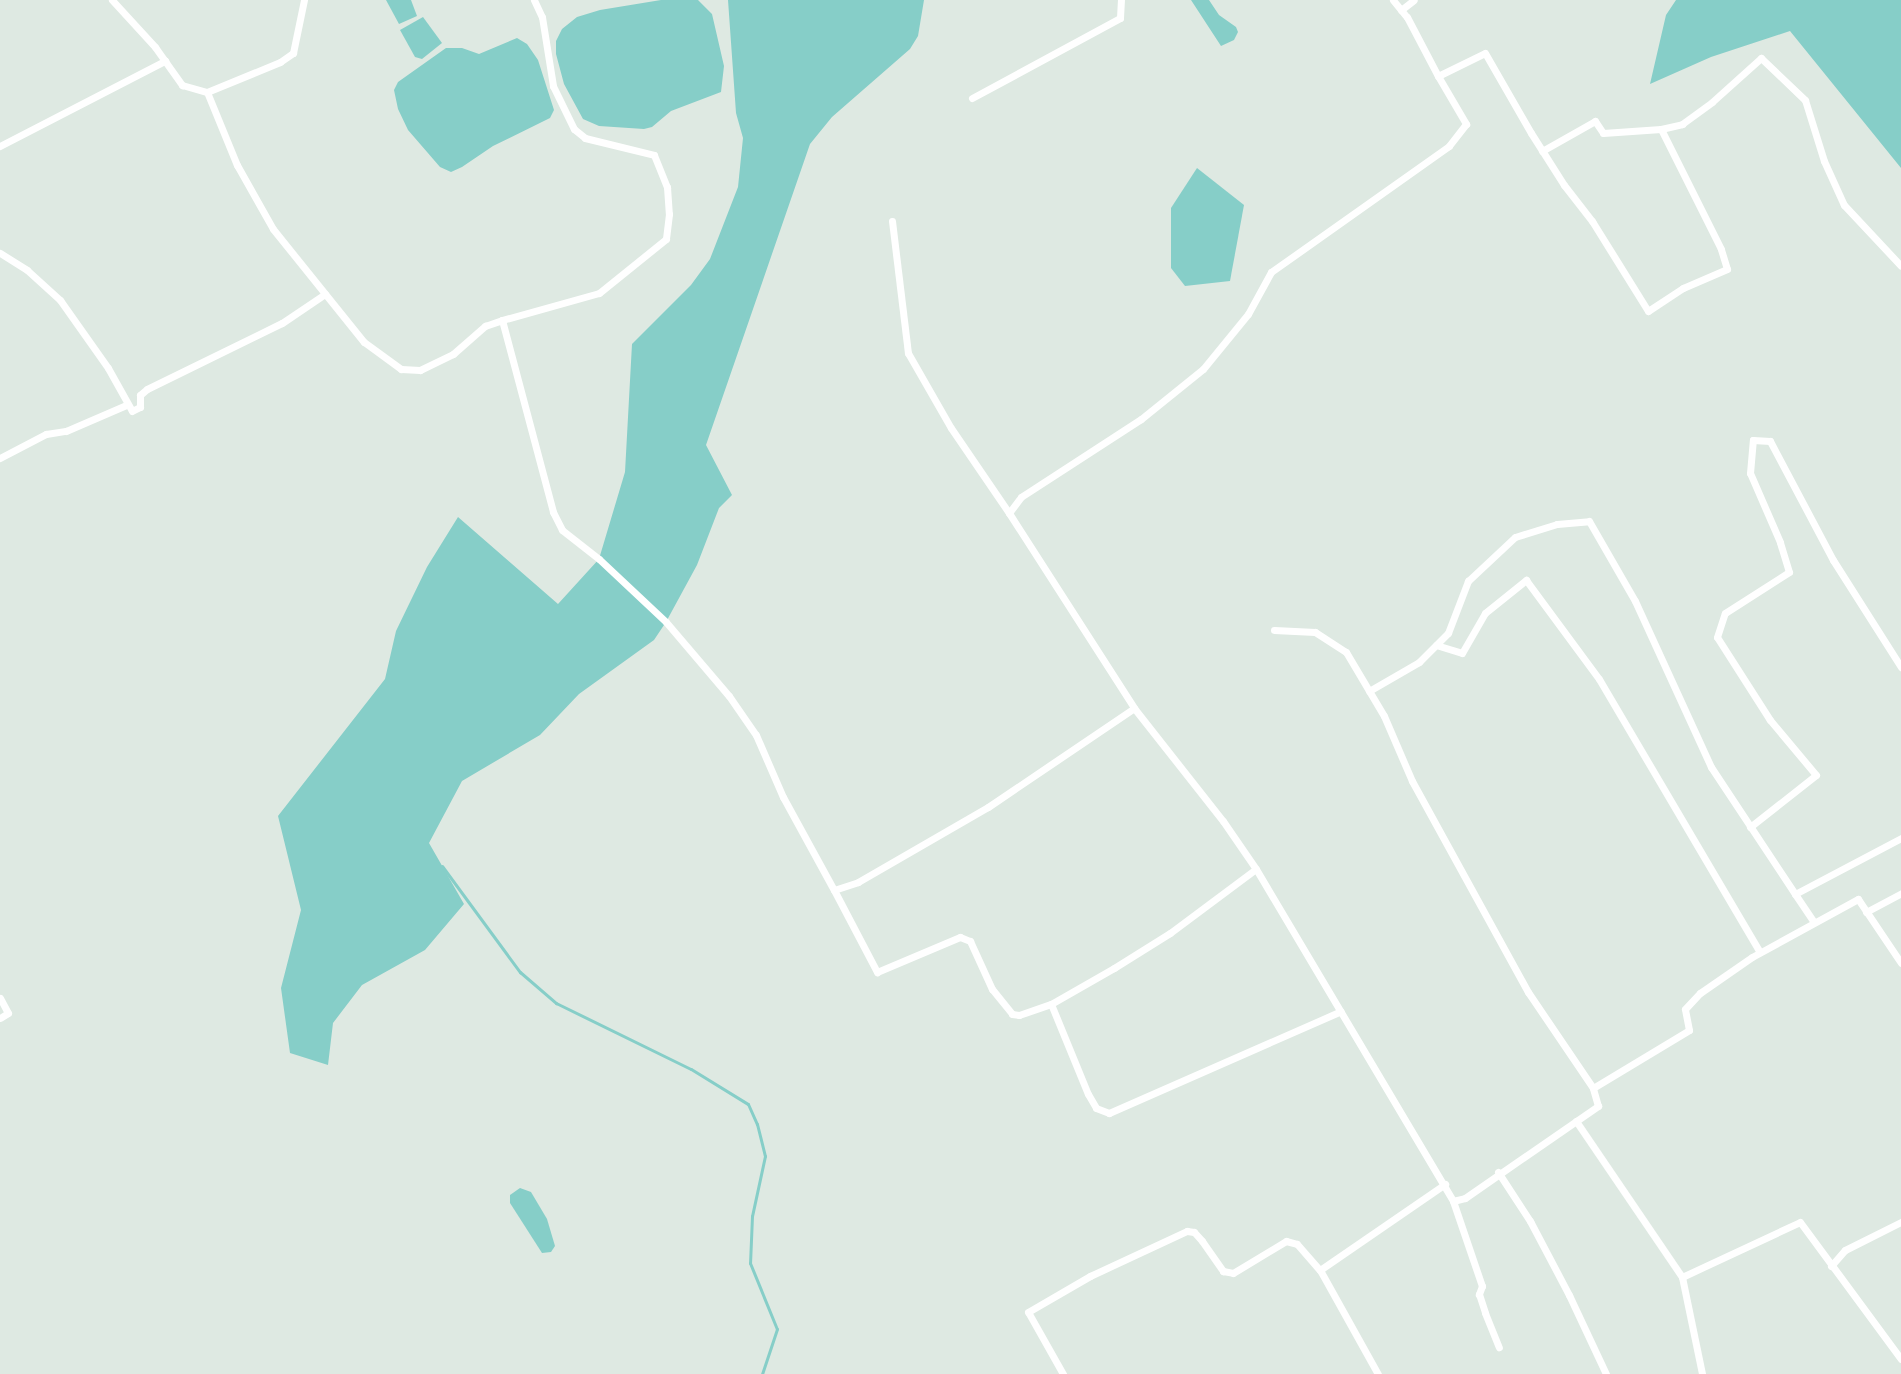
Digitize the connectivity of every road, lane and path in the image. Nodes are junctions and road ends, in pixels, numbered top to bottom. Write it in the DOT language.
graph roads {
  1 [pos="112,0"];
  2 [pos="304,0"];
  3 [pos="534,0"];
  4 [pos="1121,0"];
  5 [pos="1393,0"];
  6 [pos="1414,0"];
  7 [pos="1401,10"];
  8 [pos="165,61"];
  9 [pos="1438,76"];
  10 [pos="207,92"];
  11 [pos="972,98"];
  12 [pos="1661,129"];
  13 [pos="0,146"];
  14 [pos="1542,151"];
  15 [pos="892,221"];
  16 [pos="0,253"];
  17 [pos="1901,266"];
  18 [pos="325,294"];
  19 [pos="502,320"];
  20 [pos="126,405"];
  21 [pos="0,458"];
  22 [pos="1009,513"];
  23 [pos="1274,630"];
  24 [pos="1436,645"];
  25 [pos="1901,667"];
  26 [pos="1369,691"];
  27 [pos="1134,708"];
  28 [pos="1750,827"];
  29 [pos="1901,838"];
  30 [pos="1256,869"];
  31 [pos="834,890"];
  32 [pos="1901,893"];
  33 [pos="1795,894"];
  34 [pos="1866,912"];
  35 [pos="1814,922"];
  36 [pos="1760,952"];
  37 [pos="1900,958"];
  38 [pos="0,998"];
  39 [pos="1051,1004"];
  40 [pos="1341,1011"];
  41 [pos="0,1018"];
  42 [pos="1593,1088"];
  43 [pos="1576,1121"];
  44 [pos="1498,1172"];
  45 [pos="1445,1184"];
  46 [pos="1453,1201"];
  47 [pos="1901,1222"];
  48 [pos="1831,1266"];
  49 [pos="1320,1270"];
  50 [pos="1682,1277"];
  51 [pos="1499,1347"];
  52 [pos="1901,1359"];
  53 [pos="1063,1374"];
  54 [pos="1378,1374"];
  55 [pos="1606,1374"];
  56 [pos="1702,1374"];
  1 -- 8 [label="street"];
  2 -- 10 [label="street"];
  3 -- 19 [label="street"];
  4 -- 11 [label="street"];
  5 -- 7 [label="street"];
  6 -- 7 [label="street"];
  7 -- 9 [label="street"];
  8 -- 10 [label="street"];
  8 -- 13 [label="street"];
  9 -- 14 [label="street"];
  9 -- 22 [label="street"];
  10 -- 18 [label="street"];
  12 -- 14 [label="street"];
  12 -- 14 [label="street"];
  12 -- 17 [label="street"];
  15 -- 22 [label="street"];
  16 -- 20 [label="street"];
  18 -- 19 [label="street"];
  18 -- 20 [label="street"];
  19 -- 31 [label="street"];
  20 -- 21 [label="street"];
  22 -- 27 [label="street"];
  23 -- 26 [label="street"];
  24 -- 26 [label="street"];
  24 -- 28 [label="street"];
  24 -- 36 [label="street"];
  25 -- 28 [label="street"];
  26 -- 42 [label="street"];
  27 -- 30 [label="street"];
  27 -- 31 [label="street"];
  28 -- 33 [label="street"];
  29 -- 33 [label="street"];
  30 -- 39 [label="street"];
  30 -- 40 [label="street"];
  31 -- 39 [label="street"];
  32 -- 34 [label="street"];
  33 -- 35 [label="street"];
  34 -- 35 [label="street"];
  34 -- 37 [label="street"];
  35 -- 36 [label="street"];
  36 -- 42 [label="street"];
  38 -- 41 [label="street"];
  39 -- 40 [label="street"];
  40 -- 45 [label="street"];
  42 -- 43 [label="street"];
  43 -- 44 [label="street"];
  43 -- 50 [label="street"];
  44 -- 46 [label="street"];
  44 -- 55 [label="street"];
  45 -- 46 [label="street"];
  45 -- 49 [label="street"];
  46 -- 51 [label="street"];
  47 -- 48 [label="street"];
  48 -- 50 [label="street"];
  48 -- 52 [label="street"];
  49 -- 53 [label="street"];
  49 -- 54 [label="street"];
  50 -- 56 [label="street"];
}
